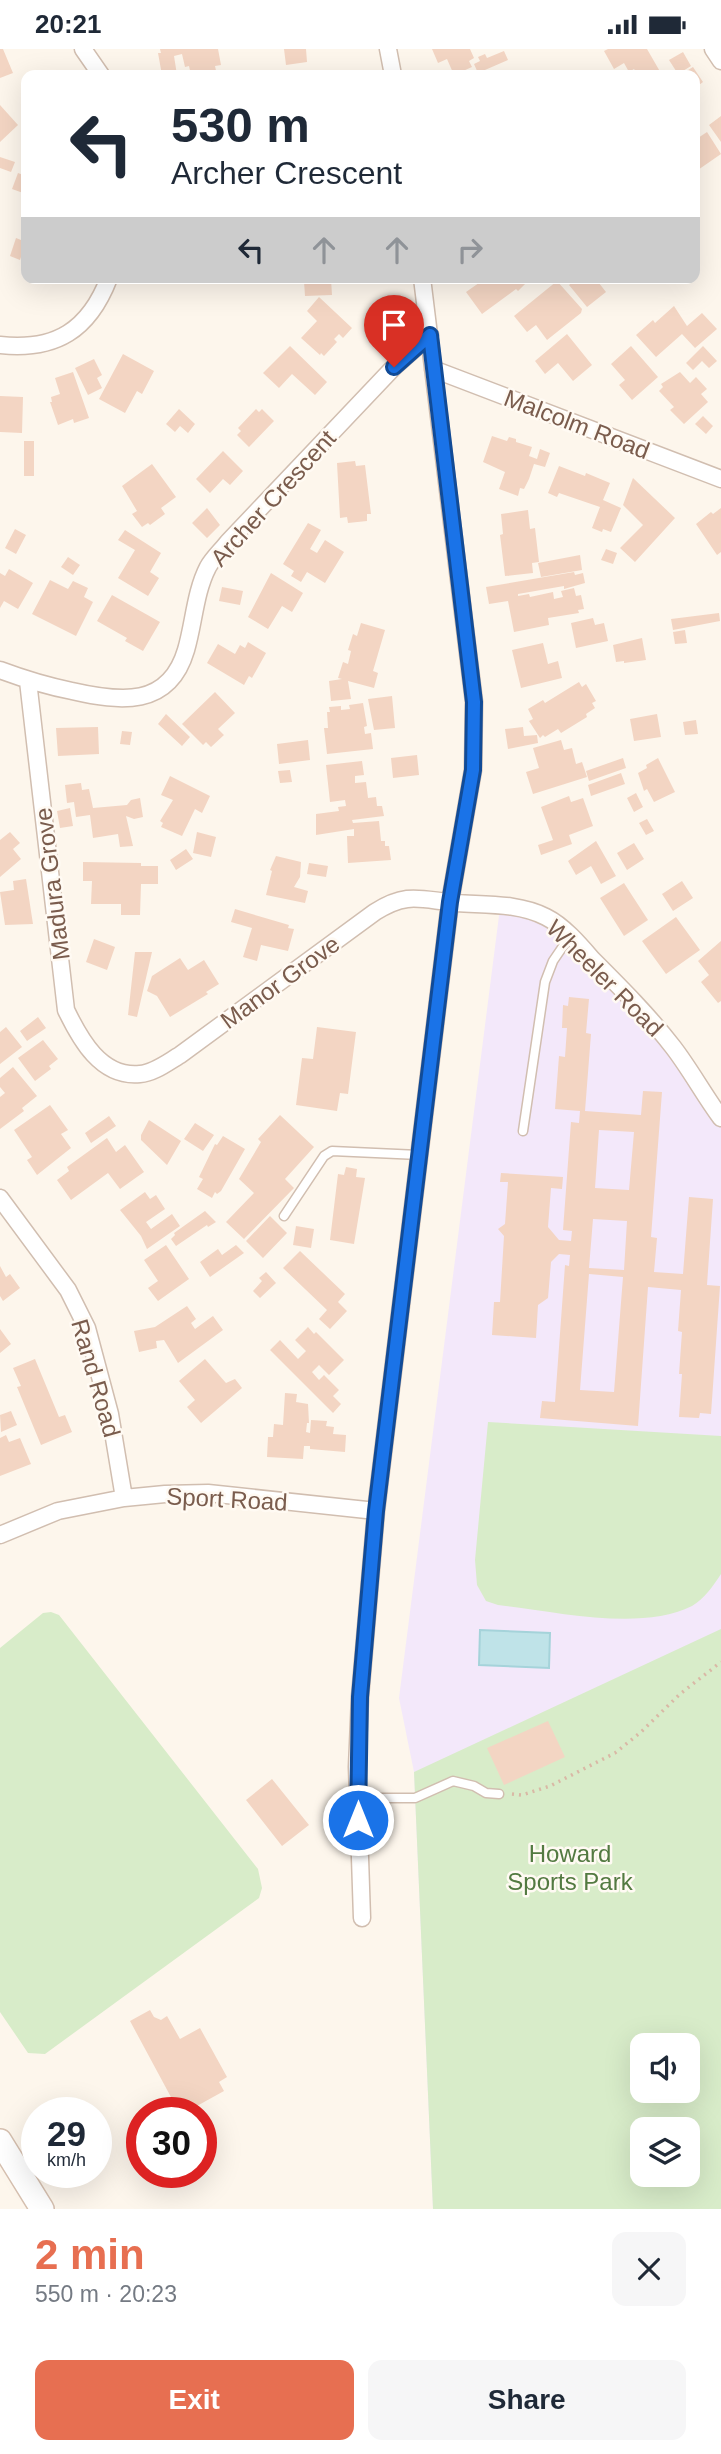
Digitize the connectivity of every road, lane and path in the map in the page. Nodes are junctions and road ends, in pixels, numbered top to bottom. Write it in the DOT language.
graph roads {
  1 [pos="83,49"];
  2 [pos="388,49"];
  3 [pos="713,49"];
  4 [pos="721,61"];
  5 [pos="98,70"];
  6 [pos="392,70"];
  7 [pos="107,284"];
  8 [pos="423,284"];
  9 [pos="430,335"];
  10 [pos="0,345"];
  11 [pos="433,369"];
  12 [pos="721,479"];
  13 [pos="0,670"];
  14 [pos="28,681"];
  15 [pos="450,902"];
  16 [pos="570,936"];
  17 [pos="113,1068"];
  18 [pos="721,1118"];
  19 [pos="523,1131"];
  20 [pos="419,1155"];
  21 [pos="0,1198"];
  22 [pos="284,1216"];
  23 [pos="124,1498"];
  24 [pos="376,1511"];
  25 [pos="0,1535"];
  26 [pos="721,1662"];
  27 [pos="499,1794"];
  28 [pos="358,1798"];
  29 [pos="362,1918"];
  30 [pos="0,2141"];
  31 [pos="42,2209"];
  1 -- 5 [label="street"];
  2 -- 6 [label="street"];
  3 -- 4 [label="street"];
  7 -- 10 [label="street"];
  8 -- 9 [label="street"];
  9 -- 11 [label="street"];
  9 -- 14 [label="street, Archer Crescent"];
  11 -- 12 [label="street, Malcolm Road"];
  11 -- 15 [label="street"];
  13 -- 14 [label="street, Archer Crescent"];
  14 -- 17 [label="street, Madura Grove"];
  15 -- 16 [label="street, Wheeler Road"];
  15 -- 17 [label="street, Manor Grove"];
  15 -- 20 [label="street"];
  16 -- 18 [label="street, Wheeler Road"];
  16 -- 19 [label="lane"];
  20 -- 22 [label="lane"];
  20 -- 24 [label="street"];
  21 -- 23 [label="street, Rand Road"];
  23 -- 24 [label="street, Sport Road"];
  23 -- 25 [label="street, Sport Road"];
  24 -- 28 [label="street"];
  26 -- 27 [label="path"];
  27 -- 28 [label="lane"];
  28 -- 29 [label="street"];
  30 -- 31 [label="street"];
}
